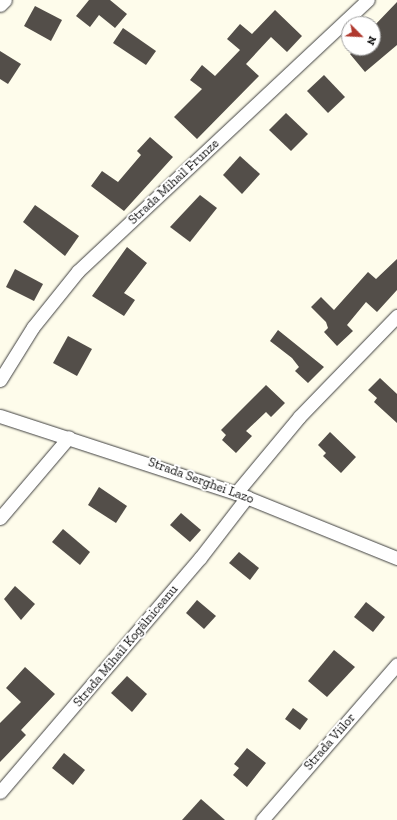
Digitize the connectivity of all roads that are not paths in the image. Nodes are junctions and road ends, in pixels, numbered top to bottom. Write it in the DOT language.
graph roads {
  1 [pos="5,0"];
  2 [pos="368,0"];
  3 [pos="0,5"];
  4 [pos="397,316"];
  5 [pos="0,380"];
  6 [pos="0,416"];
  7 [pos="69,437"];
  8 [pos="242,495"];
  9 [pos="0,518"];
  10 [pos="397,558"];
  11 [pos="397,664"];
  12 [pos="0,792"];
  13 [pos="262,820"];
  1 -- 3 [label="street"];
  2 -- 5 [label="street, Strada Mihail Frunze"];
  4 -- 8 [label="street, Strada Mihail Kogălniceanu"];
  6 -- 7 [label="street, Strada Serghei Lazo"];
  7 -- 8 [label="street, Strada Serghei Lazo"];
  7 -- 9 [label="street"];
  8 -- 10 [label="street, Strada Serghei Lazo"];
  8 -- 12 [label="street, Strada Mihail Kogălniceanu"];
  11 -- 13 [label="street, Strada Viilor"];
}
